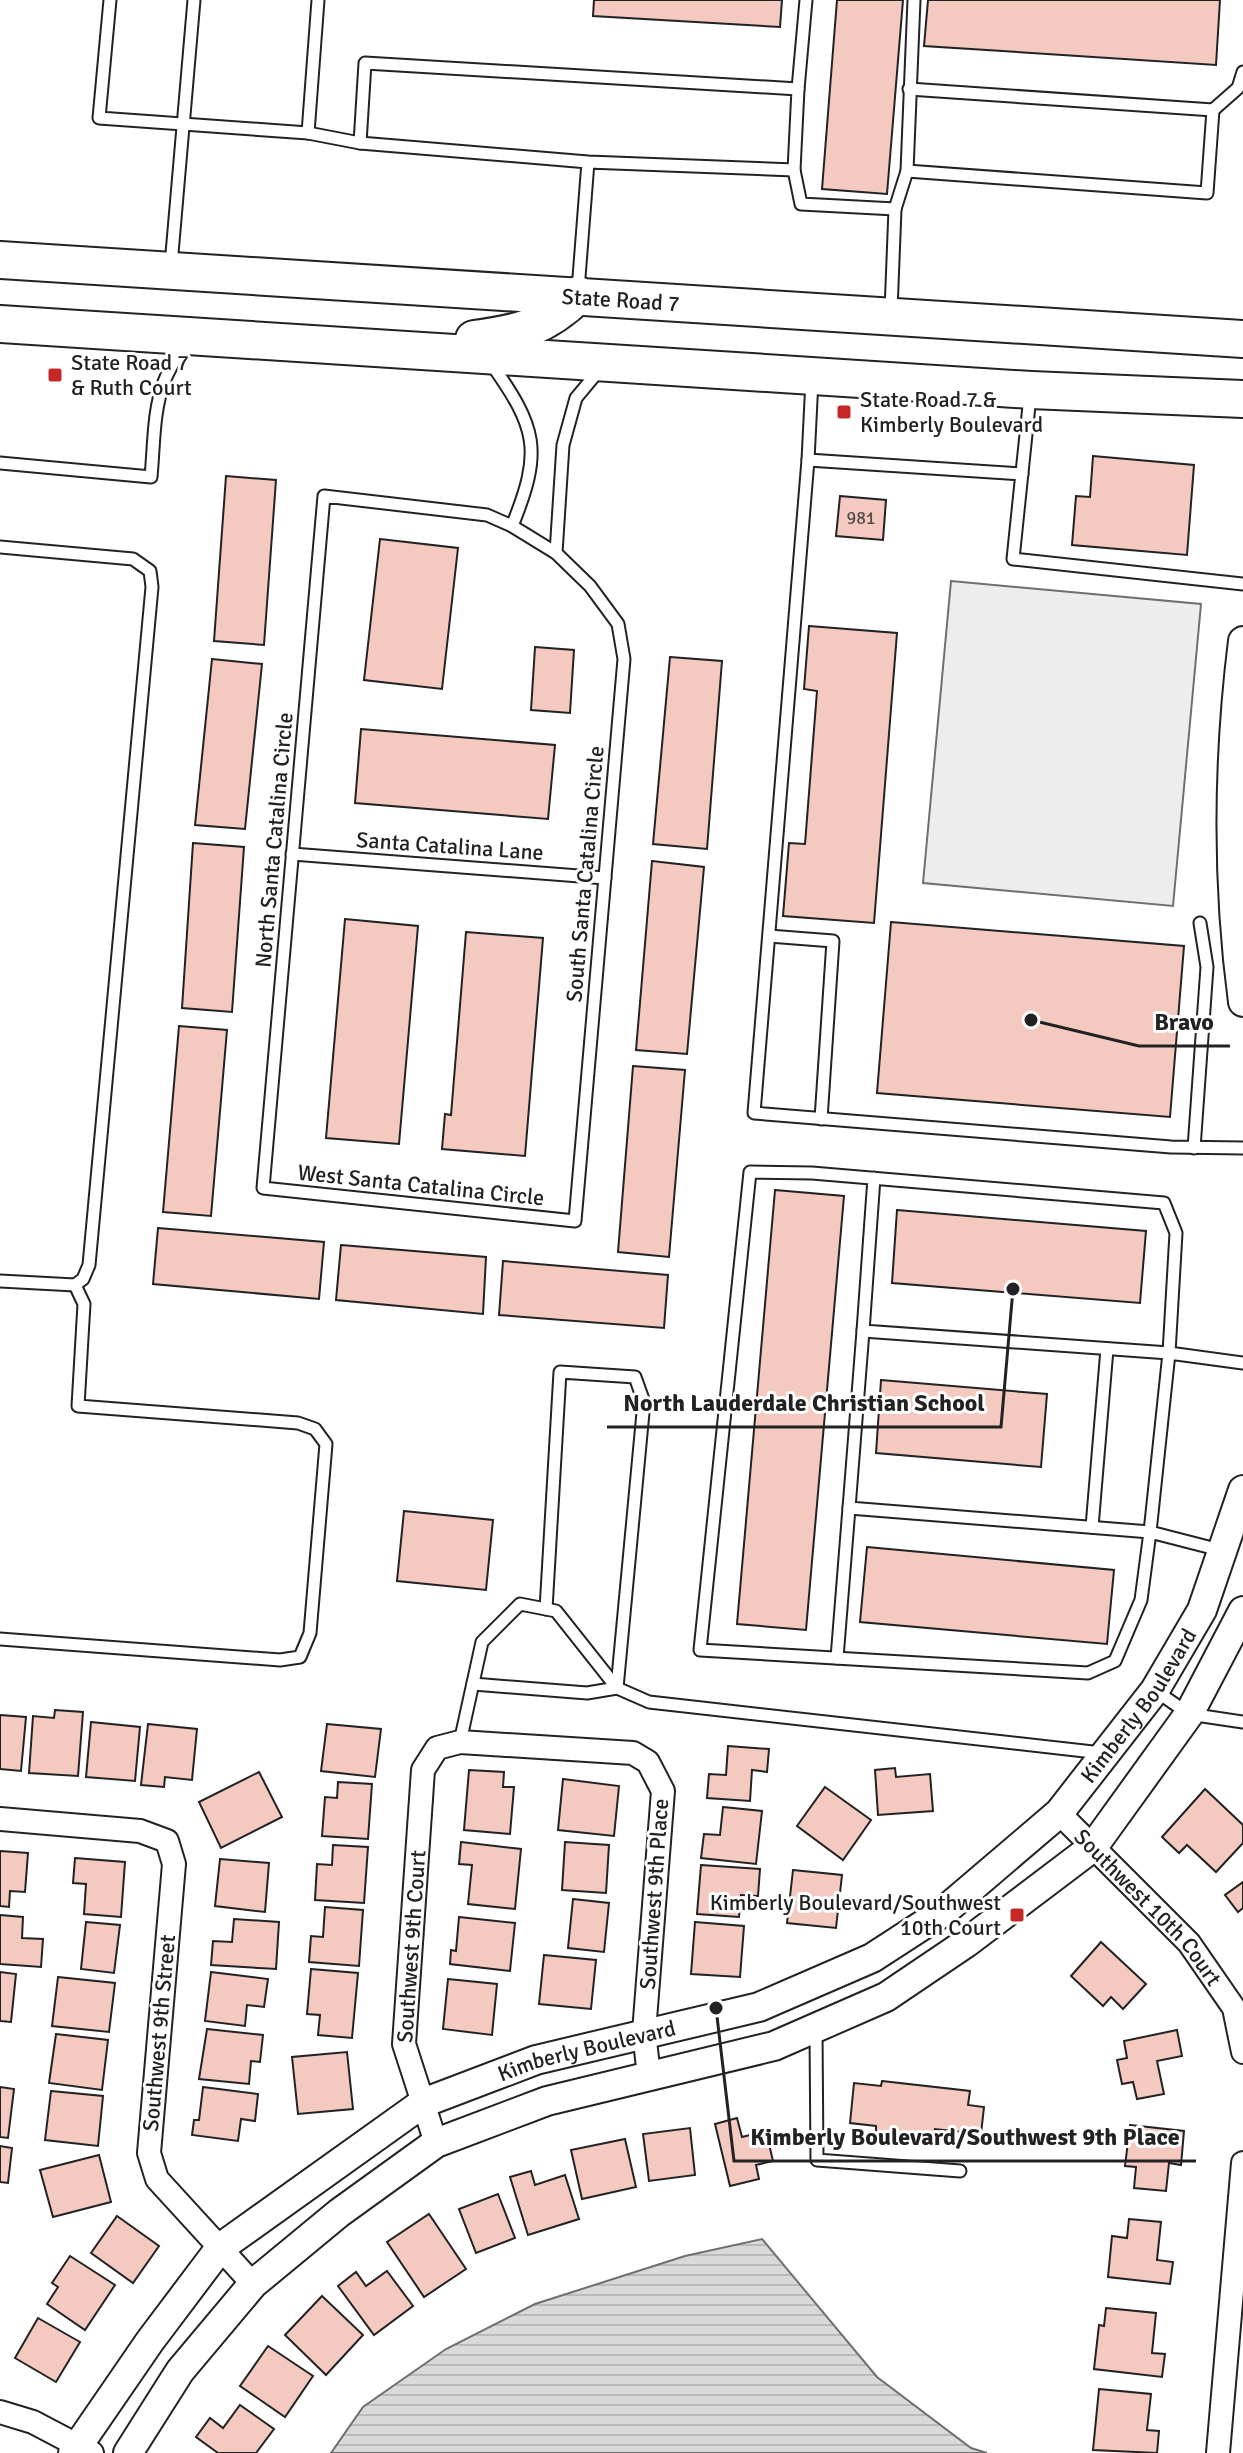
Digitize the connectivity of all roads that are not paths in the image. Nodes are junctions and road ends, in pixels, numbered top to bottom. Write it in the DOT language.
graph roads {
  1 [pos="110,0"];
  2 [pos="194,0"];
  3 [pos="318,0"];
  4 [pos="806,0"];
  5 [pos="914,0"];
  6 [pos="1243,72"];
  7 [pos="798,89"];
  8 [pos="909,89"];
  9 [pos="1213,110"];
  10 [pos="184,124"];
  11 [pos="308,133"];
  12 [pos="360,143"];
  13 [pos="588,162"];
  14 [pos="794,170"];
  15 [pos="907,171"];
  16 [pos="895,209"];
  17 [pos="0,260"];
  18 [pos="171,270"];
  19 [pos="578,295"];
  20 [pos="890,316"];
  21 [pos="0,324"];
  22 [pos="179,335"];
  23 [pos="1243,339"];
  24 [pos="401,349"];
  25 [pos="485,355"];
  26 [pos="606,362"];
  27 [pos="812,376"];
  28 [pos="1031,390"];
  29 [pos="1243,399"];
  30 [pos="808,460"];
  31 [pos="0,463"];
  32 [pos="1022,474"];
  33 [pos="324,496"];
  34 [pos="512,526"];
  35 [pos="0,547"];
  36 [pos="556,553"];
  37 [pos="1243,584"];
  38 [pos="1243,641"];
  39 [pos="292,854"];
  40 [pos="605,878"];
  41 [pos="1200,923"];
  42 [pos="1238,925"];
  43 [pos="769,936"];
  44 [pos="1243,1002"];
  45 [pos="821,1119"];
  46 [pos="1194,1148"];
  47 [pos="1243,1148"];
  48 [pos="874,1178"];
  49 [pos="263,1188"];
  50 [pos="575,1221"];
  51 [pos="0,1281"];
  52 [pos="75,1285"];
  53 [pos="863,1331"];
  54 [pos="1107,1349"];
  55 [pos="1169,1353"];
  56 [pos="1243,1363"];
  57 [pos="1243,1490"];
  58 [pos="849,1508"];
  59 [pos="1092,1527"];
  60 [pos="1150,1532"];
  61 [pos="1224,1551"];
  62 [pos="546,1609"];
  63 [pos="1243,1611"];
  64 [pos="0,1639"];
  65 [pos="837,1658"];
  66 [pos="473,1684"];
  67 [pos="617,1688"];
  68 [pos="1155,1690"];
  69 [pos="1189,1714"];
  70 [pos="1243,1722"];
  71 [pos="460,1742"];
  72 [pos="1106,1754"];
  73 [pos="1059,1813"];
  74 [pos="0,1819"];
  75 [pos="1093,1847"];
  76 [pos="925,1924"];
  77 [pos="945,1958"];
  78 [pos="816,2026"];
  79 [pos="644,2032"];
  80 [pos="1243,2052"];
  81 [pos="649,2076"];
  82 [pos="423,2103"];
  83 [pos="436,2143"];
  84 [pos="1243,2163"];
  85 [pos="960,2171"];
  86 [pos="220,2248"];
  87 [pos="253,2284"];
  88 [pos="0,2412"];
  89 [pos="80,2450"];
  90 [pos="128,2453"];
  91 [pos="1218,2453"];
  1 -- 10 [label="lane"];
  2 -- 10 [label="lane"];
  3 -- 11 [label="lane"];
  4 -- 7 [label="lane"];
  5 -- 8 [label="lane"];
  6 -- 9 [label="lane"];
  7 -- 12 [label="lane"];
  7 -- 14 [label="lane"];
  8 -- 9 [label="lane"];
  8 -- 15 [label="lane"];
  9 -- 15 [label="lane"];
  10 -- 11 [label="lane"];
  10 -- 18 [label="lane"];
  11 -- 12 [label="lane"];
  12 -- 13 [label="lane"];
  13 -- 14 [label="lane"];
  13 -- 19 [label="lane"];
  14 -- 16 [label="lane"];
  15 -- 16 [label="lane"];
  16 -- 20 [label="lane"];
  17 -- 18 [label="main road, State Road 7"];
  18 -- 19 [label="main road, State Road 7"];
  19 -- 20 [label="main road, State Road 7"];
  19 -- 24 [label="main road"];
  20 -- 23 [label="main road, State Road 7"];
  21 -- 22 [label="main road"];
  22 -- 24 [label="main road"];
  22 -- 31 [label="lane"];
  24 -- 25 [label="main road"];
  25 -- 26 [label="main road"];
  25 -- 34 [label="lane"];
  26 -- 27 [label="main road"];
  26 -- 36 [label="lane"];
  27 -- 28 [label="main road"];
  27 -- 30 [label="lane"];
  28 -- 29 [label="main road"];
  28 -- 32 [label="lane"];
  30 -- 32 [label="lane"];
  30 -- 43 [label="lane"];
  32 -- 37 [label="lane"];
  33 -- 34 [label="lane, South Santa Catalina Circle"];
  33 -- 39 [label="lane, North Santa Catalina Circle"];
  34 -- 36 [label="lane, South Santa Catalina Circle"];
  35 -- 52 [label="lane"];
  36 -- 40 [label="lane, South Santa Catalina Circle"];
  38 -- 42 [label="street"];
  39 -- 40 [label="lane, Santa Catalina Lane"];
  39 -- 49 [label="lane, North Santa Catalina Circle"];
  40 -- 50 [label="lane, South Santa Catalina Circle"];
  41 -- 46 [label="lane"];
  42 -- 44 [label="street"];
  43 -- 45 [label="lane"];
  43 -- 45 [label="lane"];
  45 -- 46 [label="lane"];
  46 -- 47 [label="lane"];
  48 -- 53 [label="lane"];
  48 -- 55 [label="lane"];
  48 -- 65 [label="lane"];
  49 -- 50 [label="lane, West Santa Catalina Circle"];
  51 -- 52 [label="lane"];
  52 -- 64 [label="lane"];
  53 -- 54 [label="lane"];
  53 -- 58 [label="lane"];
  54 -- 55 [label="lane"];
  54 -- 59 [label="lane"];
  55 -- 56 [label="lane"];
  55 -- 60 [label="lane"];
  57 -- 61 [label="street, Kimberly Boulevard"];
  58 -- 59 [label="lane"];
  58 -- 65 [label="lane"];
  59 -- 60 [label="lane"];
  60 -- 61 [label="lane"];
  60 -- 65 [label="lane"];
  61 -- 68 [label="street, Kimberly Boulevard"];
  62 -- 66 [label="lane"];
  62 -- 67 [label="lane"];
  62 -- 67 [label="lane"];
  63 -- 69 [label="street, Kimberly Boulevard"];
  66 -- 67 [label="lane"];
  66 -- 71 [label="lane"];
  67 -- 72 [label="lane"];
  68 -- 69 [label="lane"];
  68 -- 72 [label="street, Kimberly Boulevard"];
  69 -- 70 [label="lane"];
  69 -- 75 [label="street, Kimberly Boulevard"];
  71 -- 79 [label="street, Southwest 9th Place"];
  71 -- 82 [label="street, Southwest 9th Court"];
  72 -- 73 [label="street, Kimberly Boulevard"];
  73 -- 75 [label="street, Southwest 10th Court"];
  73 -- 76 [label="street, Kimberly Boulevard"];
  74 -- 86 [label="street, Southwest 9th Street"];
  75 -- 77 [label="street, Kimberly Boulevard"];
  75 -- 80 [label="street, Southwest 10th Court"];
  76 -- 77 [label="street"];
  76 -- 79 [label="street, Kimberly Boulevard"];
  77 -- 78 [label="street, Kimberly Boulevard"];
  78 -- 81 [label="street, Kimberly Boulevard"];
  78 -- 85 [label="lane"];
  79 -- 81 [label="street, Southwest 9th Place"];
  79 -- 82 [label="street, Kimberly Boulevard"];
  81 -- 83 [label="street, Kimberly Boulevard"];
  82 -- 83 [label="street, Southwest 9th Court"];
  82 -- 86 [label="street, Kimberly Boulevard"];
  83 -- 87 [label="street, Kimberly Boulevard"];
  84 -- 91 [label="street"];
  86 -- 87 [label="street, Southwest 9th Street"];
  86 -- 89 [label="street, Kimberly Boulevard"];
  87 -- 90 [label="street, Kimberly Boulevard"];
  88 -- 89 [label="street"];
}
